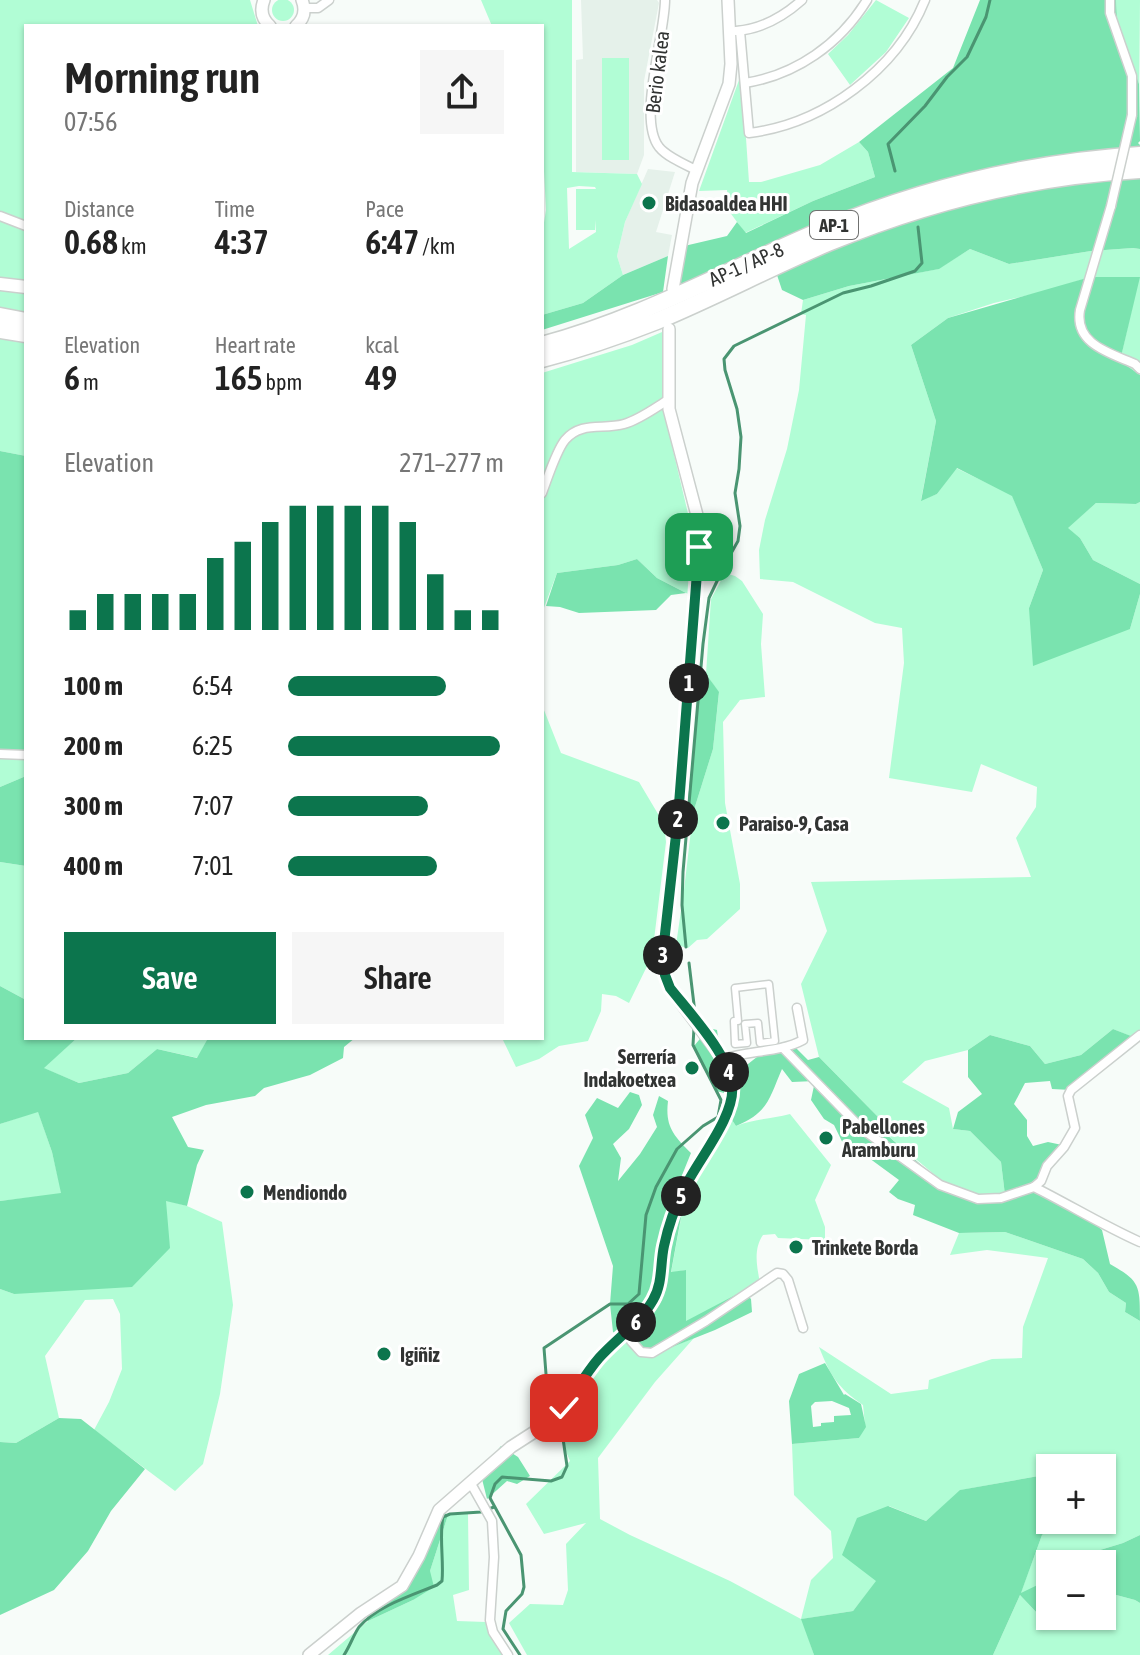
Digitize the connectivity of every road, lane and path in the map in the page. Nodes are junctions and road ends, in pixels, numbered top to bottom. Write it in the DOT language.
graph roads {
  1 [pos="264,0"];
  2 [pos="329,0"];
  3 [pos="665,0"];
  4 [pos="728,0"];
  5 [pos="802,0"];
  6 [pos="867,0"];
  7 [pos="925,0"];
  8 [pos="1110,0"];
  9 [pos="303,4"];
  10 [pos="269,24"];
  11 [pos="298,24"];
  12 [pos="735,31"];
  13 [pos="745,83"];
  14 [pos="1140,155"];
  15 [pos="696,170"];
  16 [pos="1140,170"];
  17 [pos="0,216"];
  18 [pos="24,225"];
  19 [pos="0,284"];
  20 [pos="24,287"];
  21 [pos="673,289"];
  22 [pos="0,316"];
  23 [pos="24,321"];
  24 [pos="669,329"];
  25 [pos="0,330"];
  26 [pos="24,334"];
  27 [pos="544,344"];
  28 [pos="544,358"];
  29 [pos="1140,369"];
  30 [pos="668,400"];
  31 [pos="544,488"];
  32 [pos="0,754"];
  33 [pos="24,755"];
  34 [pos="769,984"];
  35 [pos="797,1008"];
  36 [pos="1140,1035"];
  37 [pos="783,1048"];
  38 [pos="723,1059"];
  39 [pos="1034,1187"];
  40 [pos="1140,1242"];
  41 [pos="633,1325"];
  42 [pos="803,1328"];
  43 [pos="470,1482"];
  44 [pos="309,1655"];
  45 [pos="508,1655"];
  1 -- 10 [label="street"];
  2 -- 9 [label="street"];
  3 -- 15 [label="street, Berio kalea"];
  4 -- 12 [label="street"];
  5 -- 12 [label="street"];
  6 -- 13 [label="street"];
  7 -- 13 [label="street"];
  8 -- 29 [label="street, bridge"];
  9 -- 11 [label="street"];
  12 -- 13 [label="street"];
  12 -- 15 [label="street"];
  14 -- 27 [label="highway, AP-1 / AP-8 / AP-1"];
  15 -- 21 [label="street"];
  16 -- 28 [label="highway, AP-1 / AP-8 / AP-1"];
  17 -- 18 [label="street"];
  19 -- 20 [label="main road"];
  22 -- 23 [label="highway"];
  24 -- 30 [label="street"];
  25 -- 26 [label="highway"];
  30 -- 31 [label="street"];
  30 -- 38 [label="street"];
  32 -- 33 [label="street"];
  34 -- 34 [label="street"];
  35 -- 37 [label="street"];
  36 -- 39 [label="street"];
  37 -- 38 [label="street"];
  37 -- 39 [label="street"];
  38 -- 41 [label="street"];
  39 -- 40 [label="street"];
  41 -- 42 [label="street"];
  41 -- 43 [label="street"];
  43 -- 44 [label="street"];
  43 -- 45 [label="street"];
}
